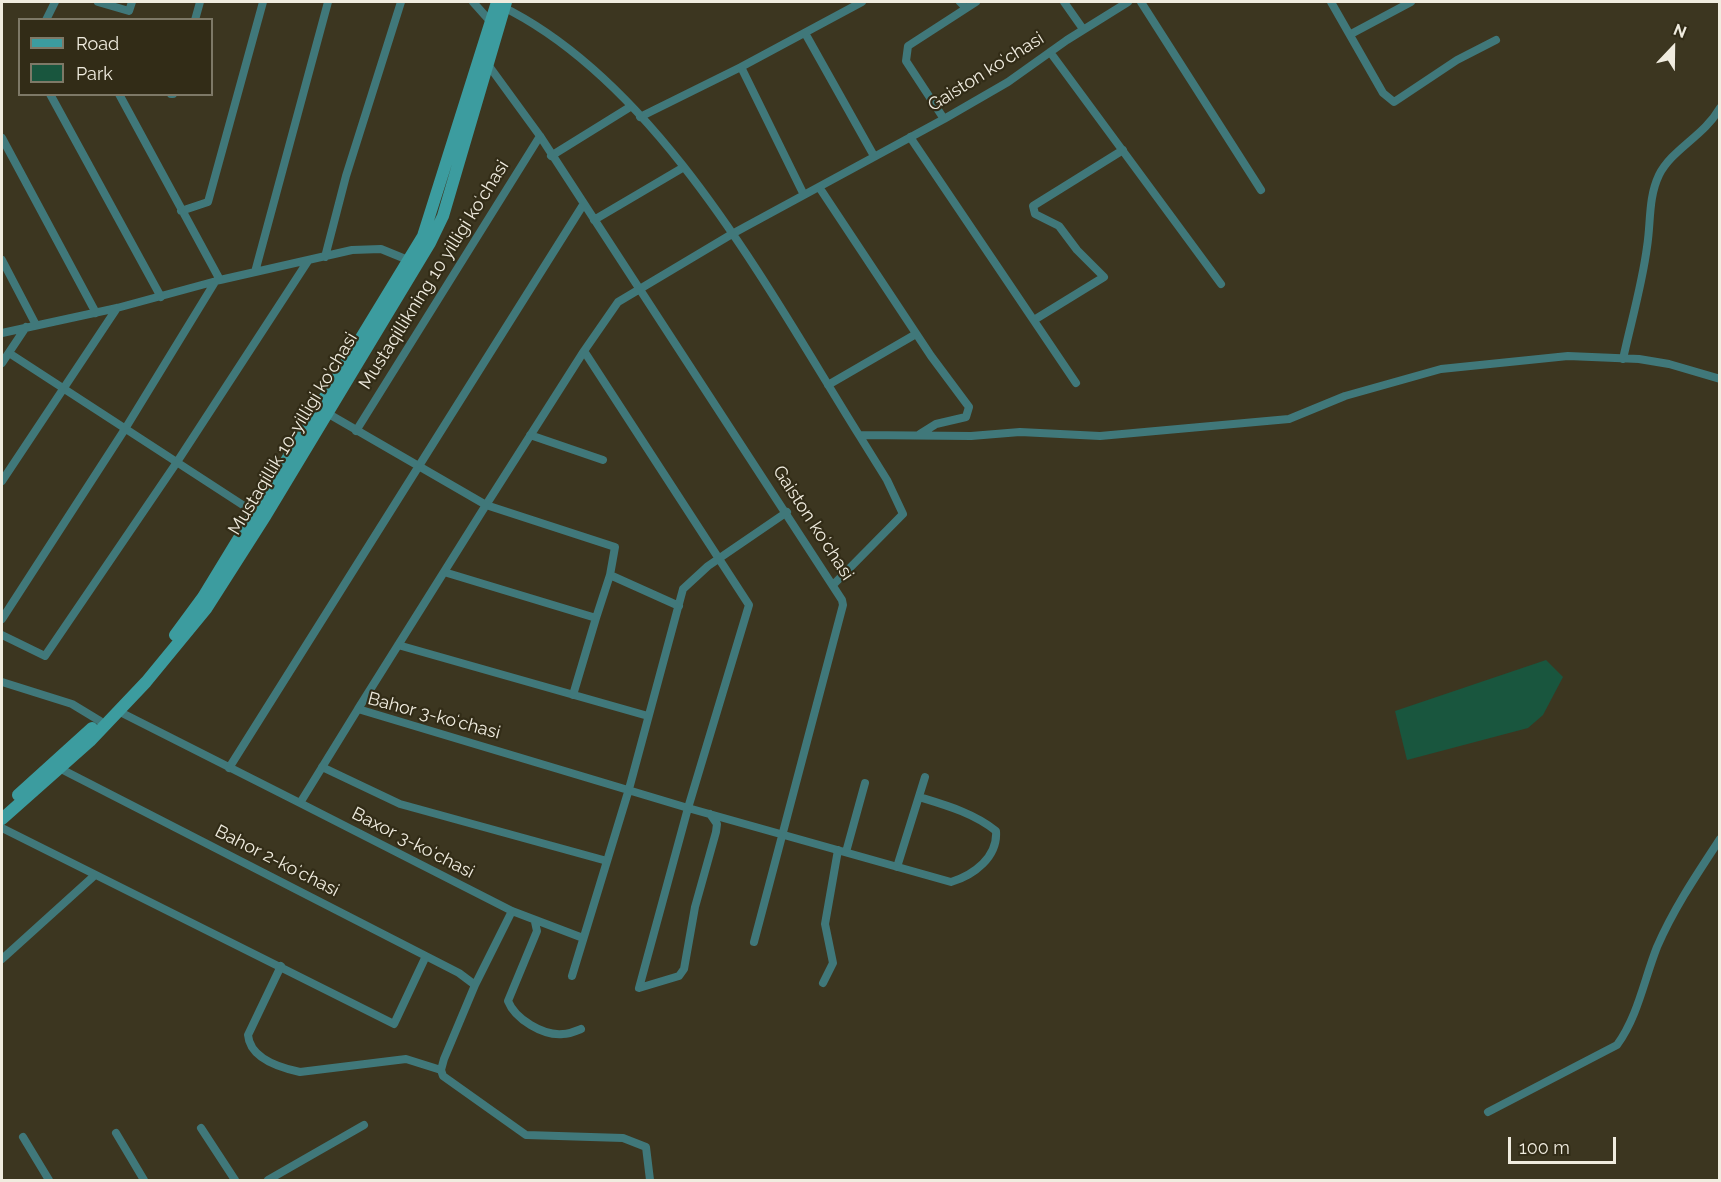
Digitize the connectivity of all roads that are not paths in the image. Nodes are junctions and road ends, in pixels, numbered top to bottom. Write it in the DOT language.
graph roads {
  1 [pos="55,2"];
  2 [pos="98,2"];
  3 [pos="132,2"];
  4 [pos="200,2"];
  5 [pos="263,2"];
  6 [pos="328,2"];
  7 [pos="401,2"];
  8 [pos="473,2"];
  9 [pos="976,2"];
  10 [pos="1064,2"];
  11 [pos="1128,2"];
  12 [pos="1142,2"];
  13 [pos="1331,2"];
  14 [pos="1412,2"];
  15 [pos="501,3"];
  16 [pos="856,3"];
  17 [pos="963,5"];
  18 [pos="47,18"];
  19 [pos="196,18"];
  20 [pos="490,21"];
  21 [pos="1083,30"];
  22 [pos="805,33"];
  23 [pos="1351,34"];
  24 [pos="1496,40"];
  25 [pos="1050,52"];
  26 [pos="489,66"];
  27 [pos="741,67"];
  28 [pos="51,96"];
  29 [pos="120,96"];
  30 [pos="630,107"];
  31 [pos="1719,108"];
  32 [pos="640,117"];
  33 [pos="944,120"];
  34 [pos="540,136"];
  35 [pos="910,137"];
  36 [pos="2,138"];
  37 [pos="1123,150"];
  38 [pos="551,156"];
  39 [pos="874,156"];
  40 [pos="684,167"];
  41 [pos="819,187"];
  42 [pos="1261,189"];
  43 [pos="804,195"];
  44 [pos="583,205"];
  45 [pos="181,211"];
  46 [pos="594,220"];
  47 [pos="732,234"];
  48 [pos="325,257"];
  49 [pos="2,260"];
  50 [pos="408,260"];
  51 [pos="308,261"];
  52 [pos="255,272"];
  53 [pos="218,281"];
  54 [pos="1221,284"];
  55 [pos="640,288"];
  56 [pos="161,297"];
  57 [pos="117,308"];
  58 [pos="96,313"];
  59 [pos="1034,320"];
  60 [pos="36,325"];
  61 [pos="26,327"];
  62 [pos="2,333"];
  63 [pos="916,334"];
  64 [pos="584,351"];
  65 [pos="9,353"];
  66 [pos="1623,359"];
  67 [pos="2,363"];
  68 [pos="1719,379"];
  69 [pos="1076,383"];
  70 [pos="828,385"];
  71 [pos="62,388"];
  72 [pos="327,413"];
  73 [pos="125,429"];
  74 [pos="356,431"];
  75 [pos="920,434"];
  76 [pos="530,435"];
  77 [pos="859,435"];
  78 [pos="603,460"];
  79 [pos="177,462"];
  80 [pos="419,468"];
  81 [pos="2,480"];
  82 [pos="486,505"];
  83 [pos="787,512"];
  84 [pos="255,513"];
  85 [pos="720,557"];
  86 [pos="444,572"];
  87 [pos="610,575"];
  88 [pos="833,585"];
  89 [pos="679,606"];
  90 [pos="596,618"];
  91 [pos="2,619"];
  92 [pos="2,635"];
  93 [pos="398,645"];
  94 [pos="2,682"];
  95 [pos="573,694"];
  96 [pos="358,709"];
  97 [pos="118,711"];
  98 [pos="648,716"];
  99 [pos="100,721"];
  100 [pos="322,767"];
  101 [pos="229,768"];
  102 [pos="61,769"];
  103 [pos="925,777"];
  104 [pos="865,783"];
  105 [pos="629,789"];
  106 [pos="919,797"];
  107 [pos="300,803"];
  108 [pos="688,808"];
  109 [pos="2,810"];
  110 [pos="710,814"];
  111 [pos="2,819"];
  112 [pos="2,828"];
  113 [pos="783,835"];
  114 [pos="1719,839"];
  115 [pos="842,851"];
  116 [pos="607,861"];
  117 [pos="897,867"];
  118 [pos="95,875"];
  119 [pos="512,911"];
  120 [pos="535,922"];
  121 [pos="583,938"];
  122 [pos="754,942"];
  123 [pos="426,956"];
  124 [pos="2,959"];
  125 [pos="281,966"];
  126 [pos="572,976"];
  127 [pos="823,983"];
  128 [pos="475,985"];
  129 [pos="582,1029"];
  130 [pos="441,1070"];
  131 [pos="1488,1112"];
  132 [pos="363,1125"];
  133 [pos="201,1128"];
  134 [pos="116,1133"];
  135 [pos="23,1137"];
  136 [pos="49,1180"];
  137 [pos="144,1180"];
  138 [pos="235,1180"];
  139 [pos="268,1180"];
  140 [pos="650,1180"];
  1 -- 18 [label="street"];
  2 -- 3 [label="street"];
  4 -- 19 [label="street"];
  5 -- 45 [label="street"];
  6 -- 52 [label="street"];
  7 -- 48 [label="street"];
  8 -- 20 [label="street"];
  9 -- 17 [label="street"];
  10 -- 21 [label="street"];
  11 -- 21 [label="street, Gaiston koʻchasi"];
  12 -- 42 [label="street"];
  13 -- 23 [label="street"];
  14 -- 23 [label="street"];
  15 -- 20 [label="main road, Mustaqillik 10-yilligi ko'chasi"];
  15 -- 26 [label="main road, Mustaqillik 10-yilligi ko'chasi"];
  15 -- 30 [label="street"];
  16 -- 22 [label="street"];
  17 -- 33 [label="street"];
  20 -- 50 [label="main road, Mustaqillik 10-yilligi ko'chasi"];
  21 -- 25 [label="street, Gaiston koʻchasi"];
  22 -- 27 [label="street"];
  22 -- 39 [label="street"];
  23 -- 24 [label="street"];
  25 -- 33 [label="street, Gaiston koʻchasi"];
  25 -- 37 [label="street"];
  26 -- 34 [label="street, Gaiston koʻchasi"];
  26 -- 72 [label="main road, Mustaqillik 10-yilligi ko'chasi"];
  27 -- 32 [label="street"];
  27 -- 43 [label="street"];
  28 -- 56 [label="street"];
  29 -- 45 [label="street"];
  30 -- 32 [label="street"];
  30 -- 38 [label="street"];
  31 -- 66 [label="street"];
  32 -- 40 [label="street"];
  33 -- 35 [label="street, Gaiston koʻchasi"];
  34 -- 38 [label="street, Gaiston koʻchasi"];
  34 -- 74 [label="street, Mustaqillikning 10 yilligi koʻchasi"];
  35 -- 39 [label="street, Gaiston koʻchasi"];
  35 -- 59 [label="street"];
  36 -- 58 [label="street"];
  37 -- 54 [label="street"];
  37 -- 59 [label="street"];
  38 -- 44 [label="street, Gaiston koʻchasi"];
  39 -- 41 [label="street, Gaiston koʻchasi"];
  40 -- 46 [label="street"];
  40 -- 47 [label="street"];
  41 -- 43 [label="street, Gaiston koʻchasi"];
  41 -- 63 [label="street"];
  43 -- 47 [label="street, Gaiston koʻchasi"];
  44 -- 46 [label="street, Gaiston koʻchasi"];
  44 -- 80 [label="street"];
  45 -- 53 [label="street"];
  46 -- 55 [label="street, Gaiston koʻchasi"];
  47 -- 55 [label="street, Gaiston koʻchasi"];
  47 -- 70 [label="street"];
  48 -- 50 [label="street"];
  48 -- 51 [label="street"];
  49 -- 60 [label="street"];
  50 -- 84 [label="main road, Mustaqillik 10-yilligi ko'chasi"];
  51 -- 52 [label="street"];
  51 -- 79 [label="street"];
  52 -- 53 [label="street"];
  53 -- 56 [label="street"];
  53 -- 73 [label="street"];
  55 -- 64 [label="street"];
  55 -- 83 [label="street, Gaiston koʻchasi"];
  56 -- 57 [label="street"];
  57 -- 58 [label="street"];
  57 -- 71 [label="street"];
  58 -- 60 [label="street"];
  59 -- 69 [label="street"];
  60 -- 61 [label="street"];
  61 -- 62 [label="street"];
  61 -- 65 [label="street"];
  63 -- 70 [label="street"];
  63 -- 75 [label="street"];
  64 -- 76 [label="street"];
  64 -- 85 [label="street"];
  65 -- 67 [label="street"];
  65 -- 71 [label="street"];
  66 -- 68 [label="street"];
  66 -- 75 [label="street"];
  70 -- 77 [label="street"];
  71 -- 73 [label="street"];
  71 -- 81 [label="street"];
  72 -- 74 [label="street"];
  72 -- 97 [label="main road, Mustaqillik 10-yilligi ko'chasi"];
  73 -- 79 [label="street"];
  73 -- 91 [label="street"];
  74 -- 80 [label="street"];
  75 -- 77 [label="street"];
  76 -- 78 [label="street"];
  76 -- 82 [label="street"];
  77 -- 88 [label="street"];
  79 -- 84 [label="street"];
  79 -- 92 [label="street"];
  80 -- 82 [label="street"];
  80 -- 101 [label="street"];
  82 -- 86 [label="street"];
  82 -- 87 [label="street"];
  83 -- 85 [label="street"];
  83 -- 88 [label="street, Gaiston koʻchasi"];
  84 -- 99 [label="main road, Mustaqillik 10-yilligi ko'chasi"];
  85 -- 89 [label="street"];
  85 -- 108 [label="street"];
  86 -- 90 [label="street"];
  86 -- 93 [label="street"];
  87 -- 89 [label="street"];
  87 -- 90 [label="street"];
  88 -- 113 [label="street, Gaiston koʻchasi"];
  89 -- 98 [label="street"];
  90 -- 95 [label="street"];
  93 -- 95 [label="street"];
  93 -- 96 [label="street"];
  94 -- 99 [label="street"];
  95 -- 98 [label="street"];
  96 -- 100 [label="street, Bahor 3-koʻchasi"];
  96 -- 105 [label="street, Bahor 3-koʻchasi"];
  97 -- 101 [label="street"];
  97 -- 102 [label="main road, Mustaqillik 10-yilligi ko'chasi"];
  98 -- 105 [label="street"];
  99 -- 109 [label="main road, Mustaqillik 10-yilligi ko'chasi"];
  100 -- 107 [label="street, Bahor 3-koʻchasi"];
  100 -- 116 [label="street"];
  101 -- 107 [label="street"];
  102 -- 111 [label="main road, Mustaqillik 10-yilligi ko'chasi"];
  102 -- 123 [label="street, Bahor 2-koʻchasi"];
  103 -- 106 [label="street"];
  104 -- 115 [label="street"];
  105 -- 108 [label="street, Bahor 3-koʻchasi"];
  105 -- 116 [label="street"];
  106 -- 117 [label="street"];
  106 -- 117 [label="street, Bahor 3-koʻchasi"];
  107 -- 119 [label="street, Baxor 3-koʻchasi"];
  108 -- 110 [label="street, Bahor 3-koʻchasi"];
  108 -- 110 [label="street"];
  110 -- 113 [label="street, Bahor 3-koʻchasi"];
  112 -- 118 [label="street"];
  113 -- 115 [label="street, Bahor 3-koʻchasi"];
  113 -- 122 [label="street, Gaiston koʻchasi"];
  114 -- 131 [label="street"];
  115 -- 117 [label="street, Bahor 3-koʻchasi"];
  115 -- 127 [label="street"];
  116 -- 121 [label="street"];
  118 -- 124 [label="street"];
  118 -- 125 [label="street"];
  119 -- 120 [label="street, Baxor 3-koʻchasi"];
  119 -- 128 [label="street"];
  120 -- 121 [label="street, Baxor 3-koʻchasi"];
  120 -- 129 [label="street"];
  121 -- 126 [label="street"];
  123 -- 125 [label="street"];
  123 -- 128 [label="street, Bahor 2-koʻchasi"];
  125 -- 130 [label="street"];
  128 -- 130 [label="street"];
  130 -- 140 [label="street"];
  132 -- 139 [label="street"];
  133 -- 138 [label="street"];
  134 -- 137 [label="street"];
  135 -- 136 [label="street"];
}
